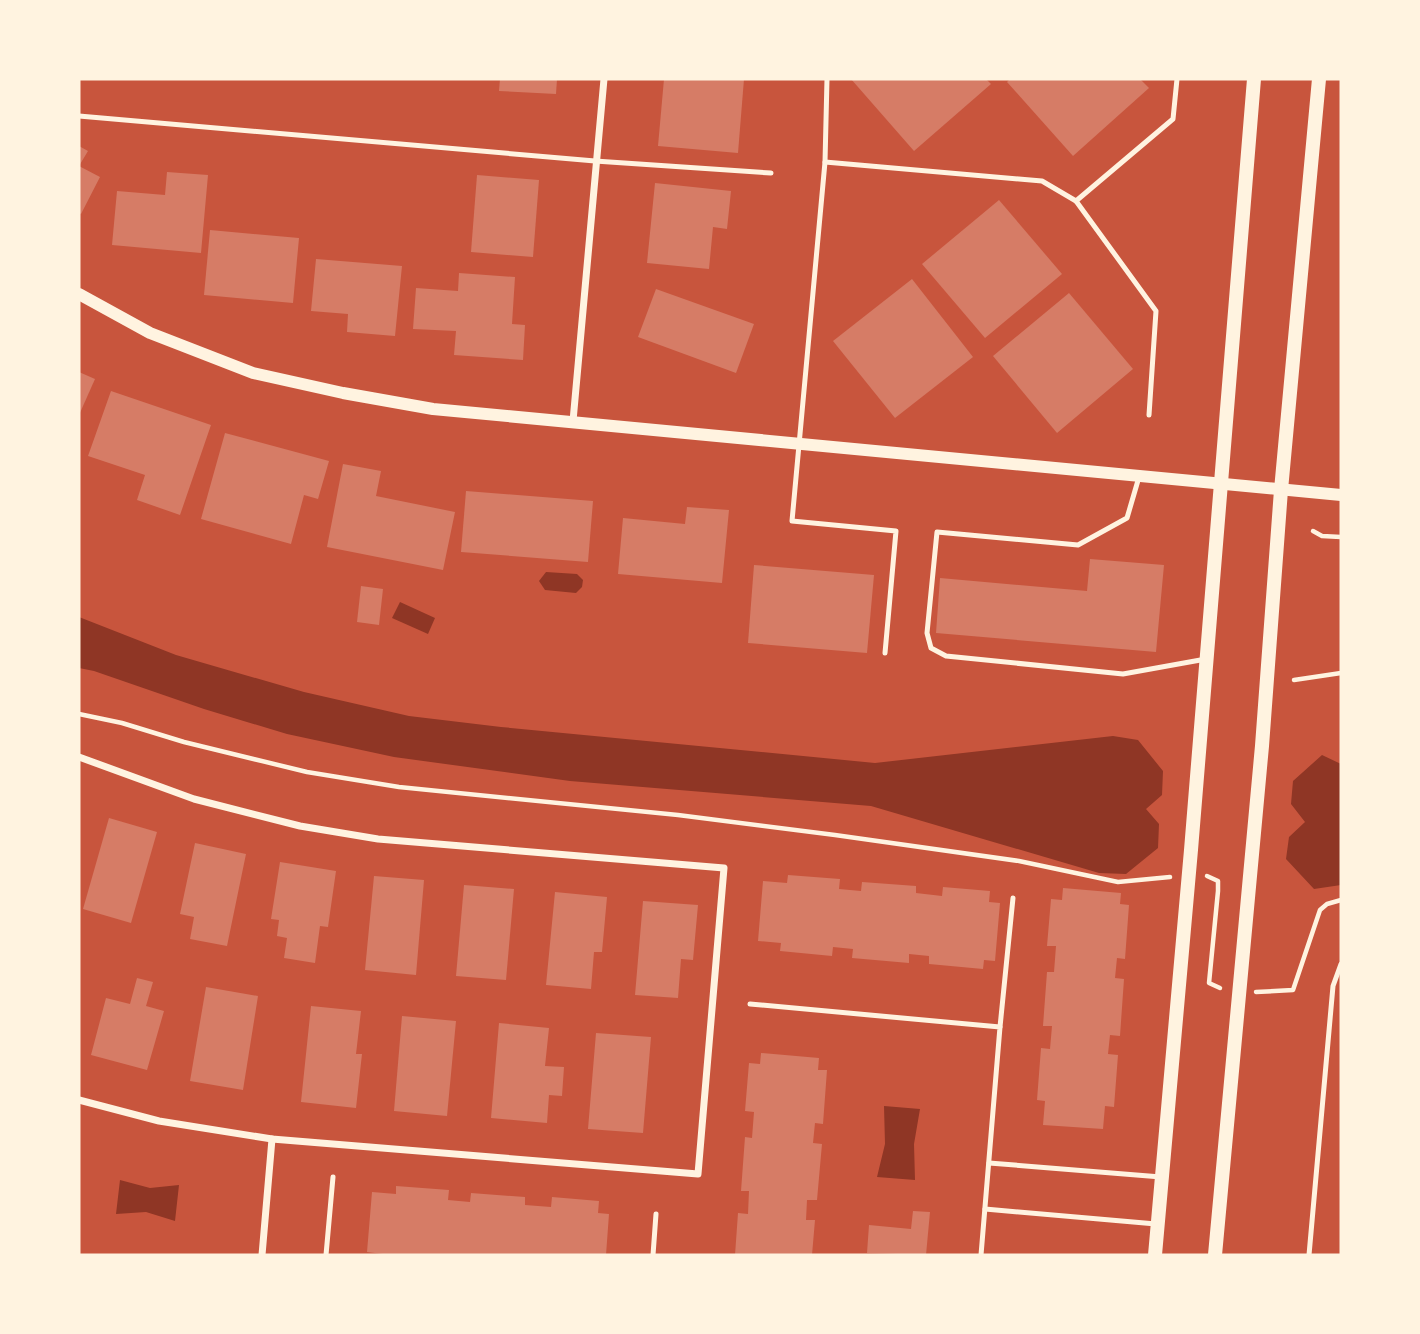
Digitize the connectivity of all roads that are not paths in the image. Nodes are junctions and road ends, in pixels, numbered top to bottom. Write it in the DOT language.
graph roads {
  1 [pos="604,79"];
  2 [pos="827,79"];
  3 [pos="1177,79"];
  4 [pos="1254,79"];
  5 [pos="1319,79"];
  6 [pos="79,116"];
  7 [pos="595,161"];
  8 [pos="825,162"];
  9 [pos="771,173"];
  10 [pos="1076,201"];
  11 [pos="79,294"];
  12 [pos="1149,415"];
  13 [pos="573,421"];
  14 [pos="799,443"];
  15 [pos="1139,477"];
  16 [pos="1221,485"];
  17 [pos="1282,490"];
  18 [pos="1341,495"];
  19 [pos="885,653"];
  20 [pos="1206,659"];
  21 [pos="79,757"];
  22 [pos="1013,898"];
  23 [pos="1341,964"];
  24 [pos="750,1004"];
  25 [pos="1000,1027"];
  26 [pos="79,1100"];
  27 [pos="272,1139"];
  28 [pos="989,1163"];
  29 [pos="333,1177"];
  30 [pos="1161,1177"];
  31 [pos="985,1209"];
  32 [pos="656,1214"];
  33 [pos="1157,1224"];
  34 [pos="261,1255"];
  35 [pos="327,1255"];
  36 [pos="653,1255"];
  37 [pos="981,1255"];
  38 [pos="1154,1255"];
  39 [pos="1215,1255"];
  40 [pos="1309,1255"];
  1 -- 7 [label="street"];
  2 -- 8 [label="lane"];
  3 -- 10 [label="lane"];
  4 -- 16 [label="main road"];
  5 -- 17 [label="main road"];
  6 -- 7 [label="lane"];
  7 -- 9 [label="lane"];
  7 -- 13 [label="street"];
  8 -- 10 [label="lane"];
  8 -- 14 [label="lane"];
  10 -- 12 [label="lane"];
  11 -- 13 [label="street"];
  13 -- 14 [label="street"];
  14 -- 15 [label="street"];
  14 -- 19 [label="lane"];
  15 -- 16 [label="street"];
  15 -- 20 [label="lane"];
  16 -- 17 [label="street"];
  16 -- 20 [label="main road"];
  17 -- 18 [label="street"];
  17 -- 39 [label="main road"];
  20 -- 30 [label="main road"];
  21 -- 27 [label="street"];
  22 -- 25 [label="lane"];
  23 -- 40 [label="lane"];
  24 -- 25 [label="lane"];
  25 -- 28 [label="lane"];
  26 -- 27 [label="street"];
  27 -- 34 [label="street"];
  28 -- 30 [label="lane"];
  28 -- 31 [label="lane"];
  29 -- 35 [label="lane"];
  30 -- 33 [label="main road"];
  31 -- 33 [label="lane"];
  31 -- 37 [label="lane"];
  32 -- 36 [label="lane"];
  33 -- 38 [label="main road"];
}
